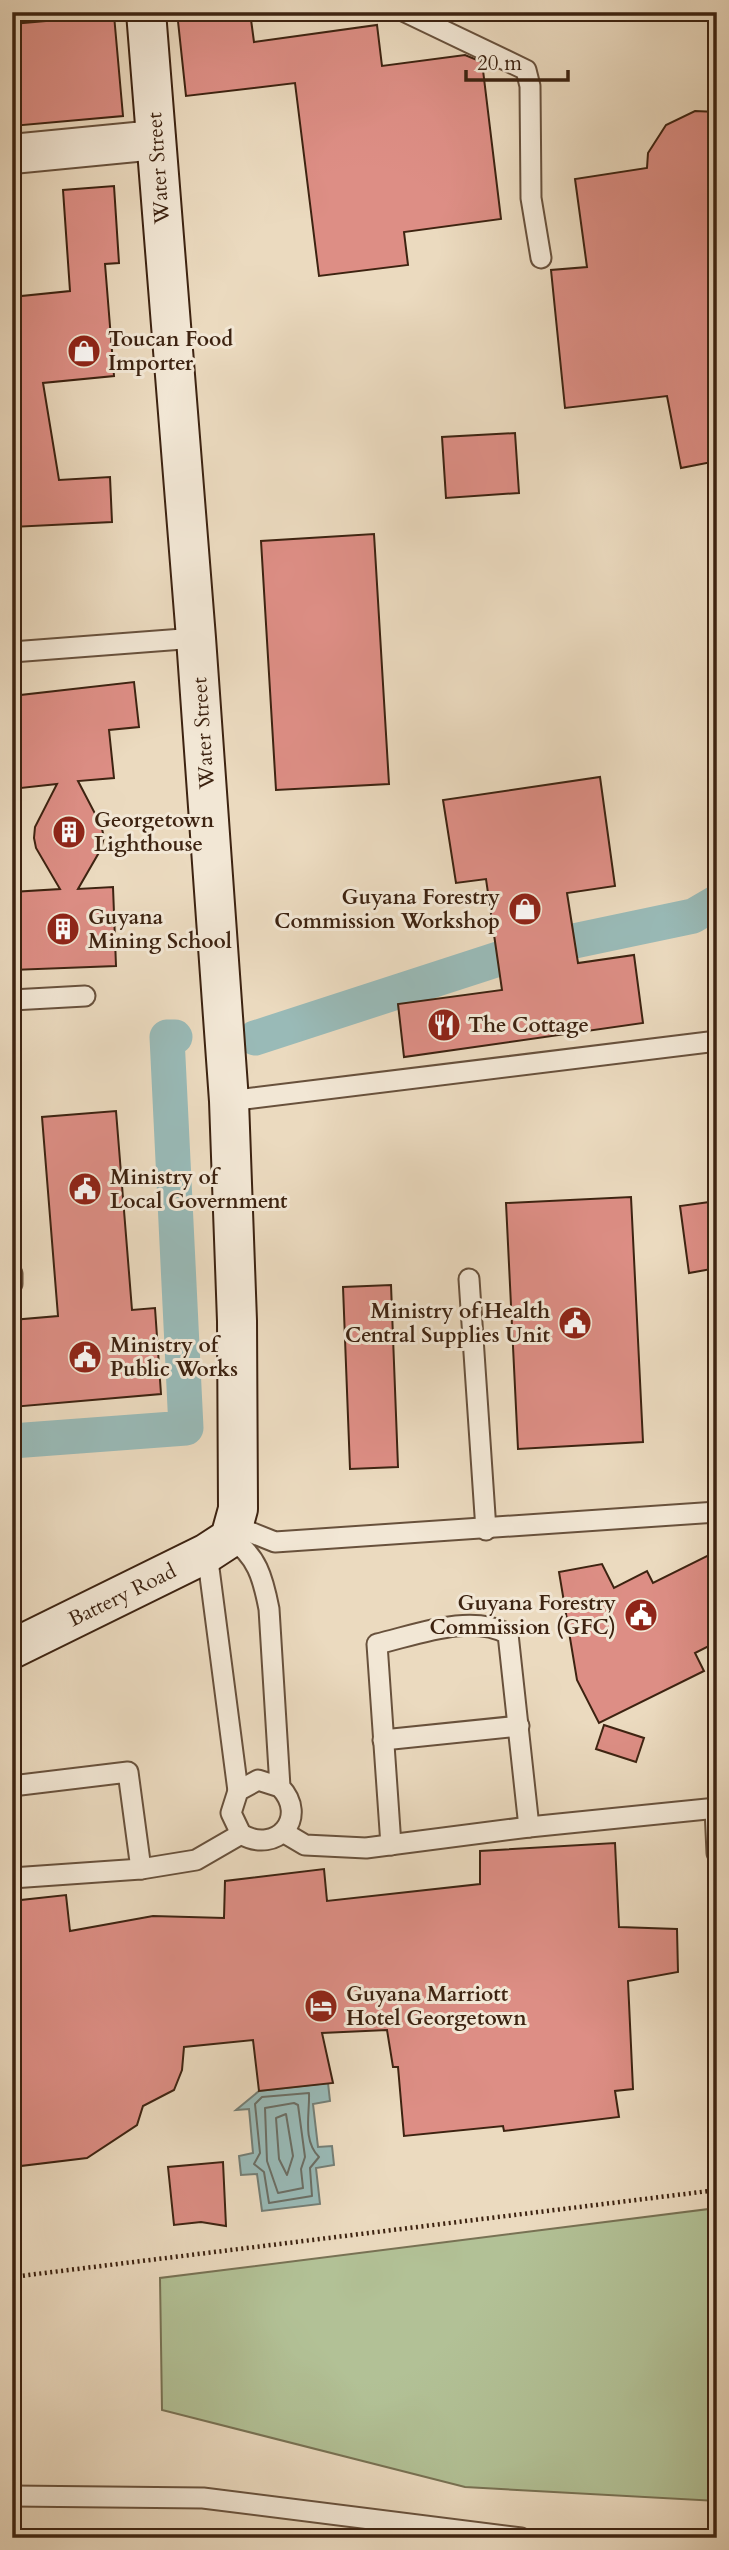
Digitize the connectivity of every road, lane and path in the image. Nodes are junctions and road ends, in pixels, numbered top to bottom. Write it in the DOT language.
graph roads {
  1 [pos="146,12"];
  2 [pos="405,12"];
  3 [pos="156,140"];
  4 [pos="12,154"];
  5 [pos="541,258"];
  6 [pos="196,638"];
  7 [pos="12,652"];
  8 [pos="85,996"];
  9 [pos="12,1000"];
  10 [pos="717,1041"];
  11 [pos="229,1101"];
  12 [pos="12,1274"];
  13 [pos="469,1279"];
  14 [pos="12,1284"];
  15 [pos="717,1513"];
  16 [pos="486,1530"];
  17 [pos="224,1539"];
  18 [pos="12,1649"];
  19 [pos="519,1726"];
  20 [pos="383,1740"];
  21 [pos="12,1786"];
  22 [pos="280,1787"];
  23 [pos="238,1791"];
  24 [pos="716,1808"];
  25 [pos="529,1827"];
  26 [pos="283,1832"];
  27 [pos="241,1834"];
  28 [pos="391,1845"];
  29 [pos="717,1853"];
  30 [pos="141,1869"];
  31 [pos="12,1878"];
  32 [pos="717,2190"];
  33 [pos="12,2277"];
  34 [pos="12,2496"];
  35 [pos="521,2538"];
  1 -- 3 [label="street, Water Street"];
  2 -- 5 [label="lane"];
  3 -- 4 [label="street"];
  3 -- 6 [label="street, Water Street"];
  6 -- 7 [label="lane"];
  6 -- 11 [label="street, Water Street"];
  8 -- 9 [label="lane"];
  10 -- 11 [label="lane"];
  11 -- 17 [label="street, Water Street"];
  12 -- 14 [label="lane"];
  13 -- 16 [label="lane"];
  15 -- 16 [label="lane"];
  16 -- 17 [label="lane"];
  17 -- 18 [label="street, Battery Road"];
  17 -- 22 [label="lane"];
  17 -- 23 [label="lane"];
  19 -- 20 [label="lane"];
  19 -- 20 [label="lane"];
  19 -- 25 [label="lane"];
  20 -- 28 [label="lane"];
  21 -- 30 [label="lane"];
  22 -- 23 [label="lane"];
  22 -- 26 [label="lane"];
  23 -- 27 [label="lane"];
  24 -- 25 [label="lane"];
  24 -- 29 [label="lane"];
  25 -- 28 [label="lane"];
  26 -- 27 [label="lane"];
  26 -- 28 [label="lane"];
  27 -- 30 [label="lane"];
  30 -- 31 [label="lane"];
  32 -- 33 [label="path"];
  34 -- 35 [label="lane"];
}
